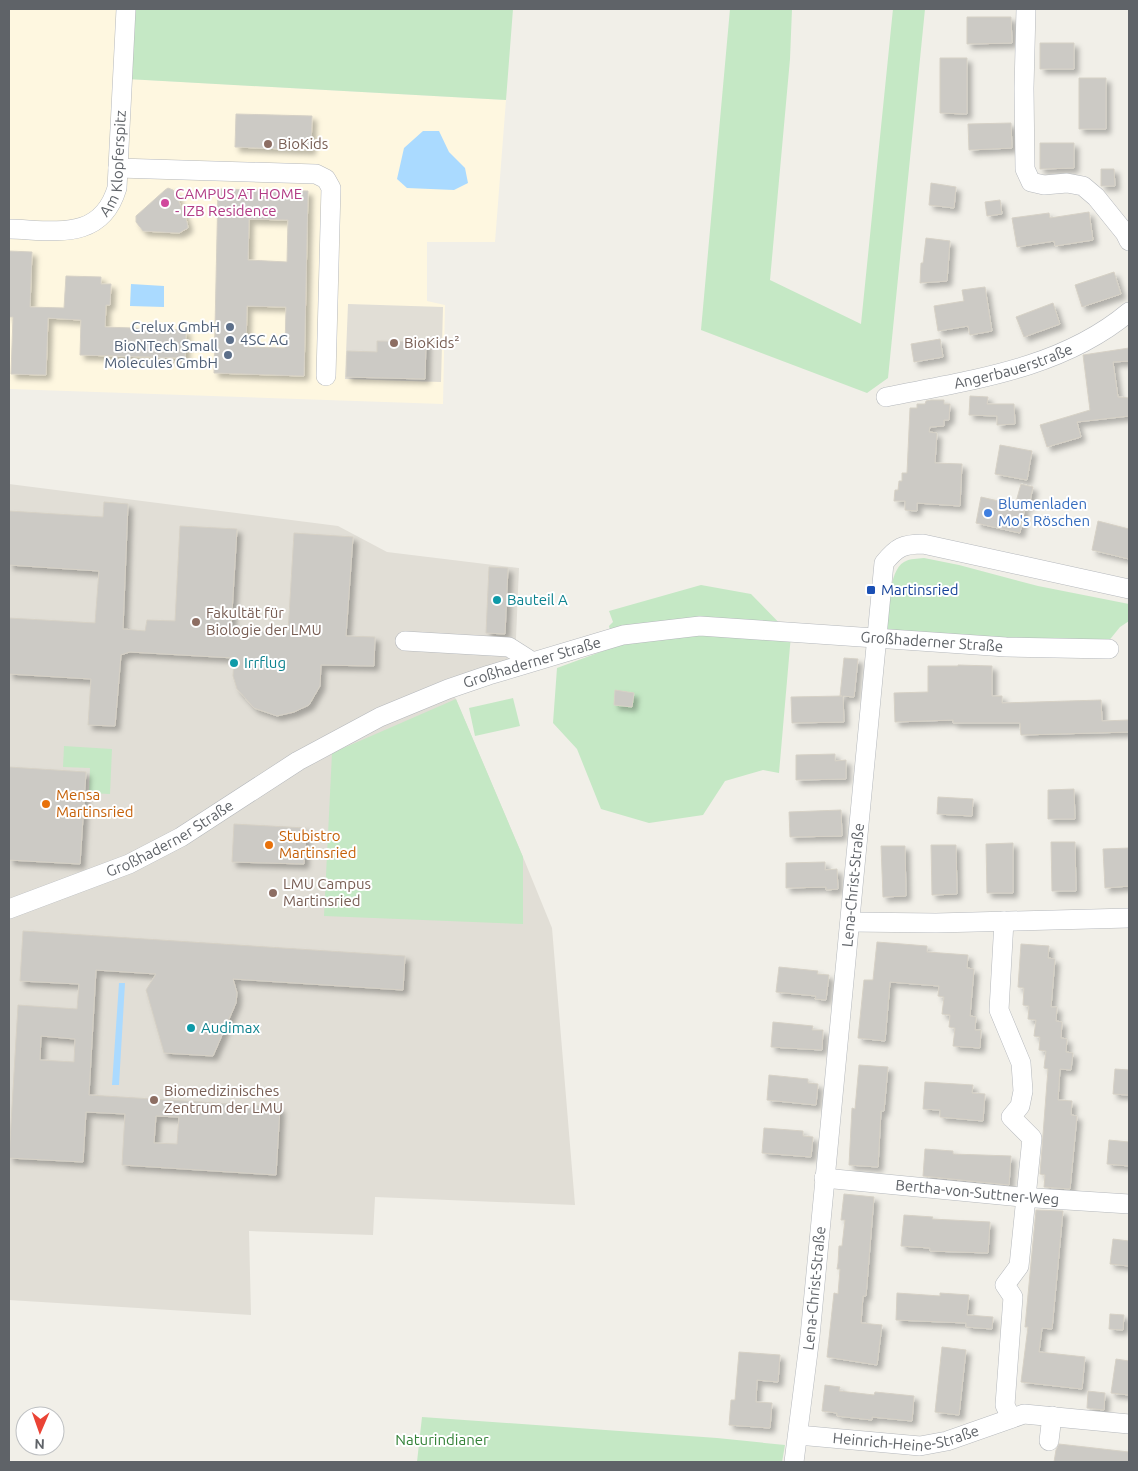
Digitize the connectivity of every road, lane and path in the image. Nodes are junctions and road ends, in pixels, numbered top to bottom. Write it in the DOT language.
graph roads {
  1 [pos="126,9"];
  2 [pos="1026,9"];
  3 [pos="118,168"];
  4 [pos="9,229"];
  5 [pos="1127,237"];
  6 [pos="1129,312"];
  7 [pos="326,376"];
  8 [pos="886,397"];
  9 [pos="1129,589"];
  10 [pos="876,637"];
  11 [pos="405,642"];
  12 [pos="1109,649"];
  13 [pos="531,661"];
  14 [pos="9,909"];
  15 [pos="1129,918"];
  16 [pos="1004,921"];
  17 [pos="850,922"];
  18 [pos="824,1178"];
  19 [pos="1026,1197"];
  20 [pos="1129,1204"];
  21 [pos="1052,1416"];
  22 [pos="1011,1418"];
  23 [pos="1129,1424"];
  24 [pos="798,1435"];
  25 [pos="1048,1440"];
  26 [pos="794,1462"];
  1 -- 3 [label="street, Am Klopferspitz"];
  2 -- 5 [label="street"];
  3 -- 4 [label="street, Am Klopferspitz"];
  3 -- 7 [label="street"];
  6 -- 8 [label="street, Angerbauerstraße"];
  9 -- 10 [label="street, Lena-Christ-Straße"];
  10 -- 12 [label="street, Großhaderner Straße"];
  10 -- 13 [label="street, Großhaderner Straße"];
  10 -- 17 [label="street, Lena-Christ-Straße"];
  11 -- 13 [label="street"];
  13 -- 14 [label="street, Großhaderner Straße"];
  15 -- 16 [label="street"];
  16 -- 17 [label="street"];
  16 -- 19 [label="street"];
  17 -- 18 [label="street, Lena-Christ-Straße"];
  18 -- 19 [label="street, Bertha-von-Suttner-Weg"];
  18 -- 24 [label="street, Lena-Christ-Straße"];
  19 -- 20 [label="street, Bertha-von-Suttner-Weg"];
  19 -- 22 [label="street"];
  21 -- 22 [label="street, Heinrich-Heine-Straße"];
  21 -- 23 [label="street, Heinrich-Heine-Straße"];
  21 -- 25 [label="street"];
  22 -- 24 [label="street, Heinrich-Heine-Straße"];
  24 -- 26 [label="street, Lena-Christ-Straße"];
}
